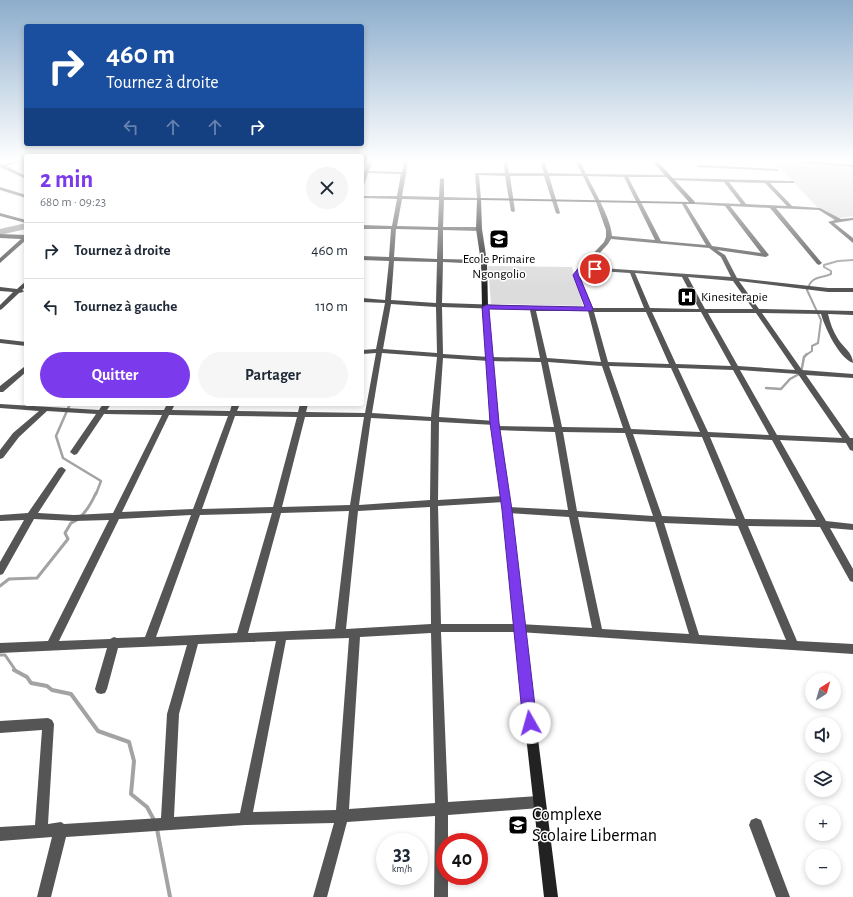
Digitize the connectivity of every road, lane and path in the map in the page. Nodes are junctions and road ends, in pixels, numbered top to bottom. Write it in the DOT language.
graph roads {
  1 [pos="598,202"];
  2 [pos="400,203"];
  3 [pos="441,203"];
  4 [pos="478,203"];
  5 [pos="512,203"];
  6 [pos="556,203"];
  7 [pos="633,203"];
  8 [pos="639,203"];
  9 [pos="693,203"];
  10 [pos="786,203"];
  11 [pos="684,204"];
  12 [pos="727,205"];
  13 [pos="744,205"];
  14 [pos="772,207"];
  15 [pos="791,208"];
  16 [pos="513,211"];
  17 [pos="558,213"];
  18 [pos="0,214"];
  19 [pos="853,219"];
  20 [pos="24,221"];
  21 [pos="841,221"];
  22 [pos="364,227"];
  23 [pos="394,228"];
  24 [pos="441,228"];
  25 [pos="479,229"];
  26 [pos="0,236"];
  27 [pos="609,237"];
  28 [pos="24,238"];
  29 [pos="24,240"];
  30 [pos="853,241"];
  31 [pos="660,242"];
  32 [pos="710,247"];
  33 [pos="364,258"];
  34 [pos="391,260"];
  35 [pos="0,261"];
  36 [pos="440,262"];
  37 [pos="484,262"];
  38 [pos="819,263"];
  39 [pos="583,268"];
  40 [pos="632,272"];
  41 [pos="684,276"];
  42 [pos="735,280"];
  43 [pos="24,285"];
  44 [pos="0,289"];
  45 [pos="853,290"];
  46 [pos="18,291"];
  47 [pos="24,291"];
  48 [pos="364,300"];
  49 [pos="388,302"];
  50 [pos="439,305"];
  51 [pos="486,307"];
  52 [pos="0,308"];
  53 [pos="533,309"];
  54 [pos="590,309"];
  55 [pos="648,310"];
  56 [pos="704,310"];
  57 [pos="758,310"];
  58 [pos="819,312"];
  59 [pos="853,313"];
  60 [pos="0,341"];
  61 [pos="24,344"];
  62 [pos="380,351"];
  63 [pos="364,352"];
  64 [pos="440,356"];
  65 [pos="489,359"];
  66 [pos="544,360"];
  67 [pos="853,361"];
  68 [pos="605,364"];
  69 [pos="673,366"];
  70 [pos="735,368"];
  71 [pos="24,370"];
  72 [pos="801,373"];
  73 [pos="853,376"];
  74 [pos="0,390"];
  75 [pos="0,406"];
  76 [pos="106,406"];
  77 [pos="170,406"];
  78 [pos="235,406"];
  79 [pos="303,406"];
  80 [pos="45,409"];
  81 [pos="102,412"];
  82 [pos="166,413"];
  83 [pos="301,414"];
  84 [pos="231,415"];
  85 [pos="368,415"];
  86 [pos="435,420"];
  87 [pos="495,426"];
  88 [pos="560,430"];
  89 [pos="628,431"];
  90 [pos="705,435"];
  91 [pos="775,439"];
  92 [pos="852,443"];
  93 [pos="74,452"];
  94 [pos="0,456"];
  95 [pos="62,470"];
  96 [pos="504,499"];
  97 [pos="434,503"];
  98 [pos="354,508"];
  99 [pos="277,510"];
  100 [pos="507,510"];
  101 [pos="195,512"];
  102 [pos="573,513"];
  103 [pos="31,516"];
  104 [pos="114,516"];
  105 [pos="0,518"];
  106 [pos="659,520"];
  107 [pos="741,523"];
  108 [pos="822,523"];
  109 [pos="853,527"];
  110 [pos="0,571"];
  111 [pos="853,578"];
  112 [pos="436,628"];
  113 [pos="518,628"];
  114 [pos="355,633"];
  115 [pos="598,633"];
  116 [pos="340,634"];
  117 [pos="282,636"];
  118 [pos="241,638"];
  119 [pos="696,638"];
  120 [pos="194,640"];
  121 [pos="149,641"];
  122 [pos="114,642"];
  123 [pos="52,645"];
  124 [pos="793,645"];
  125 [pos="0,648"];
  126 [pos="853,649"];
  127 [pos="100,689"];
  128 [pos="0,727"];
  129 [pos="539,802"];
  130 [pos="442,810"];
  131 [pos="342,816"];
  132 [pos="245,819"];
  133 [pos="167,824"];
  134 [pos="756,824"];
  135 [pos="61,829"];
  136 [pos="41,831"];
  137 [pos="0,834"];
  138 [pos="44,897"];
  139 [pos="320,897"];
  140 [pos="441,897"];
  141 [pos="552,897"];
  142 [pos="783,897"];
  1 -- 27 [label="street"];
  2 -- 23 [label="street"];
  3 -- 24 [label="street"];
  4 -- 25 [label="street"];
  5 -- 16 [label="street"];
  6 -- 17 [label="street"];
  7 -- 8 [label="street"];
  8 -- 11 [label="street"];
  8 -- 31 [label="street"];
  9 -- 11 [label="street"];
  9 -- 12 [label="street"];
  10 -- 15 [label="street"];
  11 -- 32 [label="street"];
  12 -- 13 [label="street"];
  12 -- 32 [label="street"];
  13 -- 14 [label="street"];
  14 -- 15 [label="street"];
  14 -- 38 [label="street"];
  15 -- 21 [label="street"];
  18 -- 20 [label="street"];
  19 -- 21 [label="street"];
  21 -- 30 [label="street"];
  22 -- 23 [label="street"];
  23 -- 24 [label="street"];
  23 -- 34 [label="street"];
  24 -- 25 [label="street"];
  24 -- 36 [label="street"];
  25 -- 37 [label="street"];
  26 -- 28 [label="street"];
  27 -- 31 [label="street"];
  27 -- 39 [label="street"];
  29 -- 35 [label="street"];
  31 -- 32 [label="street"];
  32 -- 42 [label="street"];
  33 -- 34 [label="street"];
  34 -- 36 [label="street"];
  34 -- 49 [label="street"];
  36 -- 37 [label="street"];
  36 -- 50 [label="street"];
  37 -- 51 [label="street"];
  39 -- 40 [label="street"];
  39 -- 54 [label="street"];
  40 -- 41 [label="street"];
  40 -- 55 [label="street"];
  41 -- 42 [label="street"];
  41 -- 56 [label="street"];
  42 -- 45 [label="street"];
  42 -- 57 [label="street"];
  43 -- 46 [label="street"];
  44 -- 46 [label="street"];
  46 -- 47 [label="street"];
  46 -- 52 [label="street"];
  48 -- 49 [label="street"];
  49 -- 50 [label="street"];
  49 -- 62 [label="street"];
  50 -- 51 [label="street"];
  50 -- 64 [label="street"];
  51 -- 53 [label="street"];
  51 -- 65 [label="street"];
  53 -- 54 [label="street"];
  53 -- 66 [label="street"];
  54 -- 55 [label="street"];
  54 -- 68 [label="street"];
  55 -- 56 [label="street"];
  55 -- 69 [label="street"];
  56 -- 57 [label="street"];
  56 -- 70 [label="street"];
  57 -- 58 [label="street"];
  57 -- 72 [label="street"];
  58 -- 59 [label="street"];
  58 -- 67 [label="street"];
  60 -- 61 [label="street"];
  62 -- 63 [label="street"];
  62 -- 64 [label="street"];
  62 -- 85 [label="street"];
  64 -- 65 [label="street"];
  64 -- 86 [label="street"];
  65 -- 66 [label="street"];
  65 -- 87 [label="street"];
  66 -- 68 [label="street"];
  66 -- 88 [label="street"];
  68 -- 69 [label="street"];
  68 -- 89 [label="street"];
  69 -- 70 [label="street"];
  69 -- 90 [label="street"];
  70 -- 72 [label="street"];
  70 -- 91 [label="street"];
  71 -- 74 [label="street"];
  72 -- 73 [label="street"];
  72 -- 92 [label="street"];
  75 -- 80 [label="street"];
  76 -- 81 [label="street"];
  77 -- 82 [label="street"];
  78 -- 84 [label="street"];
  79 -- 83 [label="street"];
  80 -- 81 [label="street"];
  80 -- 94 [label="street"];
  81 -- 82 [label="street"];
  81 -- 93 [label="street"];
  82 -- 84 [label="street"];
  82 -- 104 [label="street"];
  83 -- 84 [label="street"];
  83 -- 85 [label="street"];
  83 -- 99 [label="street"];
  84 -- 101 [label="street"];
  85 -- 86 [label="street"];
  85 -- 98 [label="street"];
  86 -- 87 [label="street"];
  86 -- 97 [label="street"];
  87 -- 88 [label="street"];
  87 -- 96 [label="street"];
  88 -- 89 [label="street"];
  88 -- 102 [label="street"];
  89 -- 90 [label="street"];
  89 -- 106 [label="street"];
  90 -- 91 [label="street"];
  90 -- 107 [label="street"];
  91 -- 92 [label="street"];
  91 -- 108 [label="street"];
  95 -- 103 [label="street"];
  96 -- 97 [label="street"];
  96 -- 100 [label="street"];
  97 -- 98 [label="street"];
  97 -- 112 [label="street"];
  98 -- 99 [label="street"];
  98 -- 116 [label="street"];
  99 -- 101 [label="street"];
  99 -- 118 [label="street"];
  100 -- 102 [label="street"];
  100 -- 113 [label="street"];
  101 -- 104 [label="street"];
  101 -- 121 [label="street"];
  102 -- 106 [label="street"];
  102 -- 115 [label="street"];
  103 -- 104 [label="street"];
  103 -- 105 [label="street"];
  103 -- 110 [label="street"];
  104 -- 123 [label="street"];
  106 -- 107 [label="street"];
  106 -- 119 [label="street"];
  107 -- 108 [label="street"];
  107 -- 124 [label="street"];
  108 -- 109 [label="street"];
  108 -- 111 [label="street"];
  112 -- 113 [label="street"];
  112 -- 114 [label="street"];
  112 -- 130 [label="street"];
  113 -- 115 [label="street"];
  113 -- 129 [label="street"];
  114 -- 116 [label="street"];
  114 -- 131 [label="street"];
  115 -- 119 [label="street"];
  116 -- 117 [label="street"];
  117 -- 118 [label="street"];
  117 -- 132 [label="street"];
  118 -- 120 [label="street"];
  119 -- 124 [label="street"];
  120 -- 121 [label="street"];
  120 -- 133 [label="street"];
  121 -- 122 [label="street"];
  122 -- 123 [label="street"];
  122 -- 127 [label="street"];
  123 -- 125 [label="street"];
  124 -- 126 [label="street"];
  128 -- 136 [label="street"];
  129 -- 130 [label="street"];
  129 -- 141 [label="street"];
  130 -- 131 [label="street"];
  130 -- 140 [label="street"];
  131 -- 132 [label="street"];
  131 -- 139 [label="street"];
  132 -- 133 [label="street"];
  133 -- 135 [label="street"];
  134 -- 142 [label="street"];
  135 -- 136 [label="street"];
  135 -- 138 [label="street"];
  136 -- 137 [label="street"];
}
